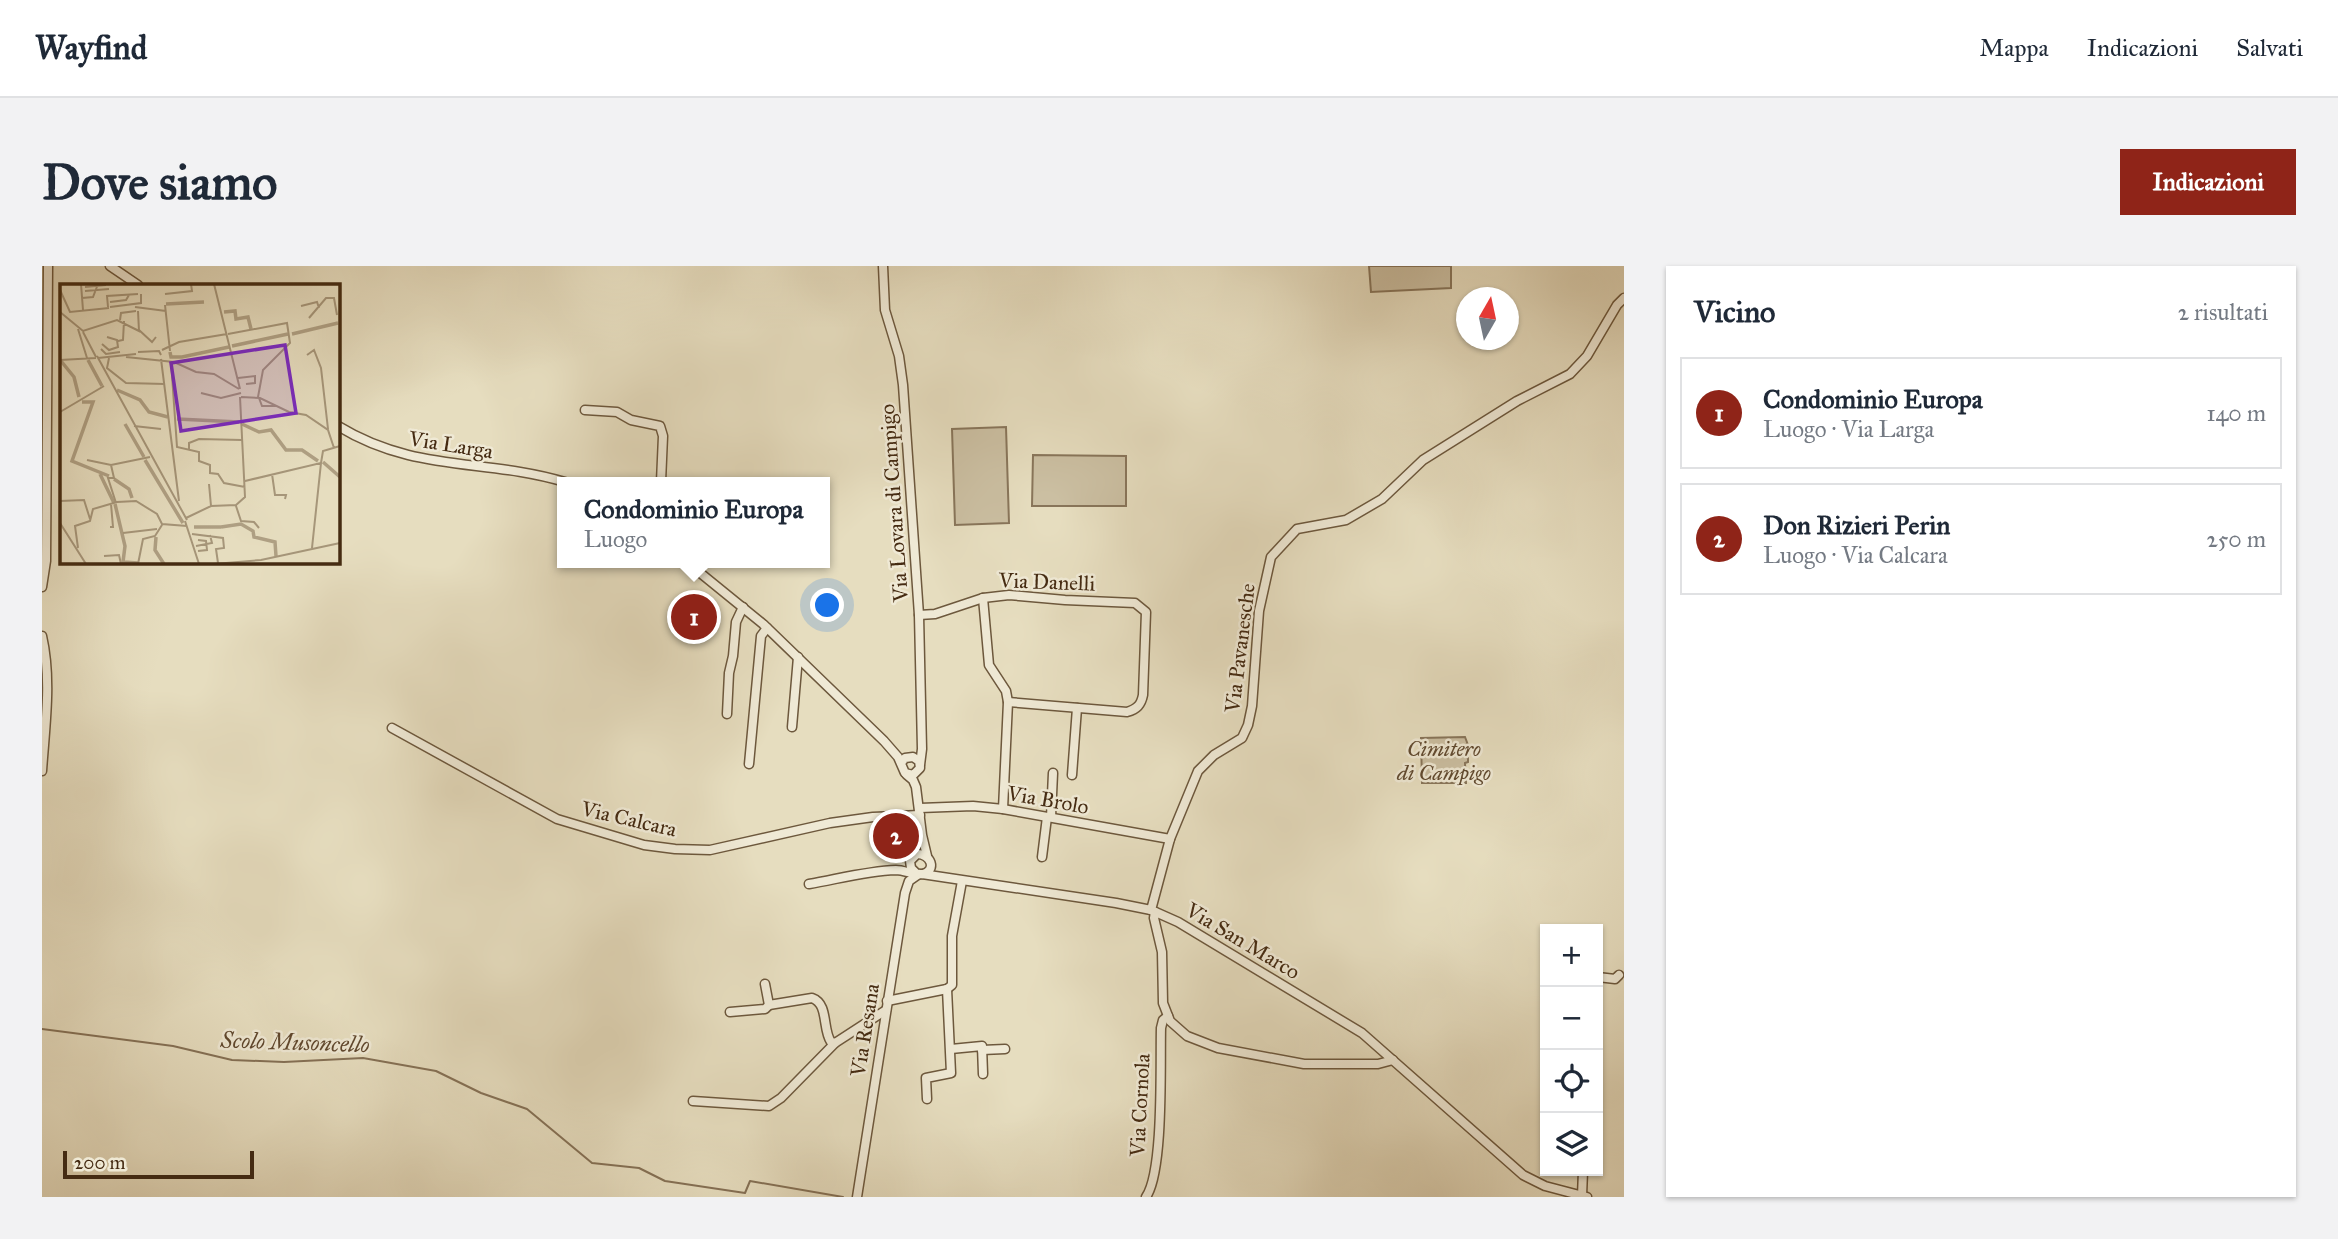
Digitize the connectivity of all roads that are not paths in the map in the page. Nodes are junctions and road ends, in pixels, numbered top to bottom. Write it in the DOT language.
graph roads {
  1 [pos="48,266"];
  2 [pos="110,266"];
  3 [pos="883,266"];
  4 [pos="137,284"];
  5 [pos="1624,298"];
  6 [pos="584,410"];
  7 [pos="340,427"];
  8 [pos="661,477"];
  9 [pos="557,480"];
  10 [pos="694,568"];
  11 [pos="42,587"];
  12 [pos="983,598"];
  13 [pos="743,607"];
  14 [pos="919,615"];
  15 [pos="767,628"];
  16 [pos="42,636"];
  17 [pos="798,657"];
  18 [pos="1008,702"];
  19 [pos="1077,708"];
  20 [pos="727,714"];
  21 [pos="392,727"];
  22 [pos="792,727"];
  23 [pos="921,740"];
  24 [pos="907,759"];
  25 [pos="749,764"];
  26 [pos="920,766"];
  27 [pos="42,771"];
  28 [pos="1053,773"];
  29 [pos="907,775"];
  30 [pos="1072,775"];
  31 [pos="920,809"];
  32 [pos="1003,809"];
  33 [pos="1049,817"];
  34 [pos="921,832"];
  35 [pos="1170,839"];
  36 [pos="1042,857"];
  37 [pos="929,859"];
  38 [pos="914,868"];
  39 [pos="950,878"];
  40 [pos="962,881"];
  41 [pos="809,884"];
  42 [pos="1153,911"];
  43 [pos="1619,975"];
  44 [pos="1603,978"];
  45 [pos="765,984"];
  46 [pos="947,989"];
  47 [pos="769,1005"];
  48 [pos="886,1006"];
  49 [pos="730,1012"];
  50 [pos="1168,1016"];
  51 [pos="835,1043"];
  52 [pos="951,1049"];
  53 [pos="1004,1049"];
  54 [pos="982,1050"];
  55 [pos="1393,1060"];
  56 [pos="983,1074"];
  57 [pos="926,1099"];
  58 [pos="693,1101"];
  59 [pos="1583,1176"];
  60 [pos="1585,1196"];
  61 [pos="857,1197"];
  62 [pos="1146,1197"];
  1 -- 11 [label="street"];
  2 -- 4 [label="street"];
  3 -- 14 [label="street, Via Lovara di Campigo"];
  5 -- 35 [label="street, Via Pavanesche"];
  6 -- 8 [label="street"];
  7 -- 9 [label="street, Via Larga"];
  10 -- 13 [label="street"];
  12 -- 14 [label="street, Via Danelli"];
  12 -- 18 [label="street"];
  12 -- 19 [label="street, Via Danelli"];
  13 -- 15 [label="street"];
  13 -- 20 [label="street"];
  14 -- 23 [label="street, Via Lovara di Campigo"];
  15 -- 17 [label="street"];
  15 -- 25 [label="street"];
  16 -- 27 [label="street"];
  17 -- 22 [label="street"];
  17 -- 24 [label="street"];
  18 -- 19 [label="street"];
  18 -- 32 [label="street"];
  19 -- 30 [label="street"];
  21 -- 31 [label="street, Via Calcara"];
  23 -- 24 [label="street"];
  23 -- 26 [label="street, Via Lovara di Campigo"];
  24 -- 26 [label="street"];
  24 -- 29 [label="street"];
  26 -- 29 [label="street"];
  26 -- 31 [label="street, Via Lovara di Campigo"];
  28 -- 33 [label="street"];
  29 -- 31 [label="street, Via Lovara di Campigo"];
  31 -- 32 [label="street, Via Brolo"];
  31 -- 34 [label="street, Via Lovara di Campigo"];
  32 -- 33 [label="street, Via Brolo"];
  33 -- 35 [label="street, Via Brolo"];
  33 -- 36 [label="street"];
  34 -- 37 [label="street, Via Lovara di Campigo"];
  34 -- 38 [label="street, Via Lovara di Campigo"];
  35 -- 42 [label="street, Via Pavanesche"];
  37 -- 38 [label="street"];
  37 -- 38 [label="street"];
  37 -- 39 [label="street, Via San Marco"];
  38 -- 39 [label="street, Via San Marco"];
  38 -- 41 [label="street"];
  38 -- 48 [label="street, Via Resana"];
  39 -- 40 [label="street, Via San Marco"];
  40 -- 42 [label="street, Via San Marco"];
  40 -- 46 [label="street"];
  42 -- 50 [label="street"];
  42 -- 55 [label="street, Via San Marco"];
  43 -- 44 [label="street"];
  45 -- 47 [label="street"];
  46 -- 48 [label="street"];
  46 -- 52 [label="street"];
  47 -- 49 [label="street"];
  47 -- 51 [label="street"];
  48 -- 51 [label="street"];
  48 -- 61 [label="street, Via Resana"];
  50 -- 55 [label="street"];
  50 -- 62 [label="street, Via Cornola"];
  51 -- 58 [label="street"];
  52 -- 54 [label="street"];
  52 -- 57 [label="street"];
  53 -- 54 [label="street"];
  54 -- 56 [label="street"];
  55 -- 60 [label="street, Via San Marco"];
  59 -- 60 [label="street"];
}
